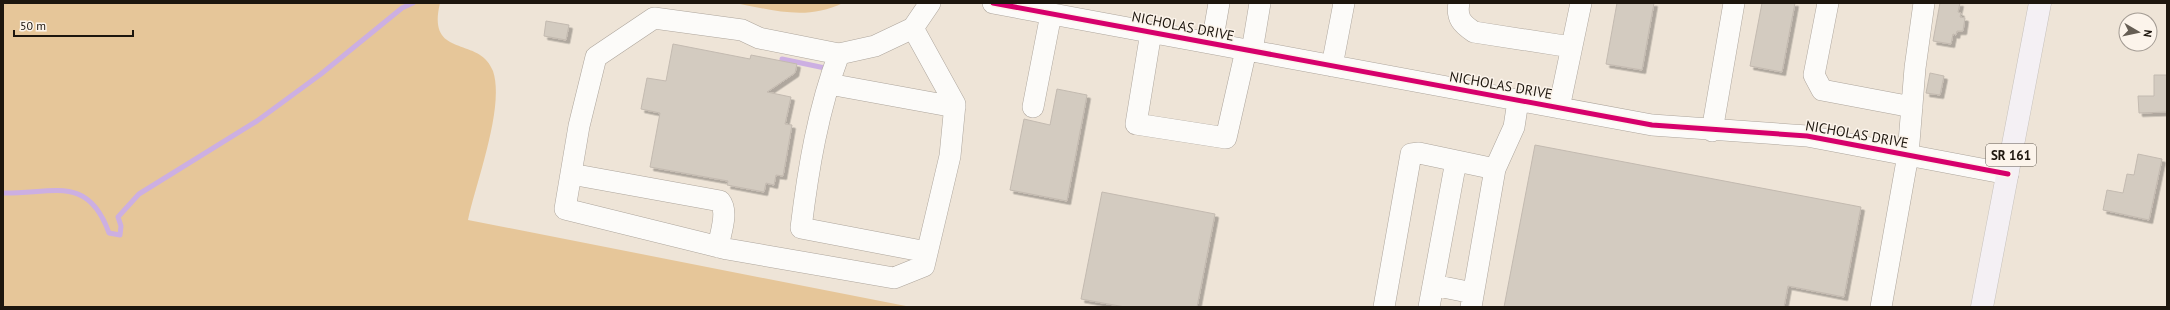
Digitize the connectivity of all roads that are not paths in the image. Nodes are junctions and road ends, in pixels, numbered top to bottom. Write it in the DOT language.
graph roads {
  1 [pos="930,3"];
  2 [pos="993,3"];
  3 [pos="1219,3"];
  4 [pos="1260,3"];
  5 [pos="1344,3"];
  6 [pos="1459,3"];
  7 [pos="1581,3"];
  8 [pos="1734,3"];
  9 [pos="1828,3"];
  10 [pos="1924,3"];
  11 [pos="2040,3"];
  12 [pos="1051,14"];
  13 [pos="913,28"];
  14 [pos="1151,32"];
  15 [pos="1212,43"];
  16 [pos="1571,47"];
  17 [pos="1249,50"];
  18 [pos="839,54"];
  19 [pos="1332,66"];
  20 [pos="829,84"];
  21 [pos="1518,101"];
  22 [pos="1912,106"];
  23 [pos="955,107"];
  24 [pos="1033,107"];
  25 [pos="1559,108"];
  26 [pos="1712,131"];
  27 [pos="1908,155"];
  28 [pos="1456,161"];
  29 [pos="1494,169"];
  30 [pos="571,174"];
  31 [pos="2008,174"];
  32 [pos="718,247"];
  33 [pos="927,252"];
  34 [pos="1433,285"];
  35 [pos="1472,300"];
  36 [pos="1384,307"];
  37 [pos="1429,307"];
  38 [pos="1881,307"];
  39 [pos="1982,307"];
  1 -- 13 [label="street"];
  2 -- 12 [label="street, NICHOLAS DRIVE"];
  3 -- 15 [label="street"];
  4 -- 17 [label="street"];
  5 -- 19 [label="street"];
  6 -- 16 [label="street"];
  7 -- 16 [label="street"];
  8 -- 26 [label="street"];
  9 -- 22 [label="street"];
  10 -- 22 [label="street"];
  11 -- 31 [label="main road, SR 161"];
  12 -- 14 [label="street, NICHOLAS DRIVE"];
  12 -- 24 [label="street"];
  13 -- 18 [label="street"];
  13 -- 23 [label="street"];
  14 -- 15 [label="street, NICHOLAS DRIVE"];
  14 -- 17 [label="street"];
  15 -- 17 [label="street, NICHOLAS DRIVE"];
  16 -- 25 [label="street"];
  17 -- 19 [label="street, NICHOLAS DRIVE"];
  18 -- 20 [label="street"];
  18 -- 30 [label="street"];
  19 -- 21 [label="street, NICHOLAS DRIVE"];
  20 -- 23 [label="street"];
  20 -- 33 [label="street"];
  21 -- 25 [label="street, NICHOLAS DRIVE"];
  21 -- 29 [label="street"];
  22 -- 27 [label="street"];
  23 -- 33 [label="street"];
  25 -- 26 [label="street, NICHOLAS DRIVE"];
  26 -- 27 [label="street, NICHOLAS DRIVE"];
  27 -- 31 [label="street, NICHOLAS DRIVE"];
  27 -- 38 [label="street"];
  28 -- 29 [label="street"];
  28 -- 34 [label="street"];
  28 -- 36 [label="street"];
  29 -- 35 [label="street"];
  30 -- 32 [label="street"];
  30 -- 32 [label="street"];
  31 -- 39 [label="main road, SR 161"];
  32 -- 33 [label="street"];
  34 -- 35 [label="street"];
  34 -- 37 [label="street"];
}
